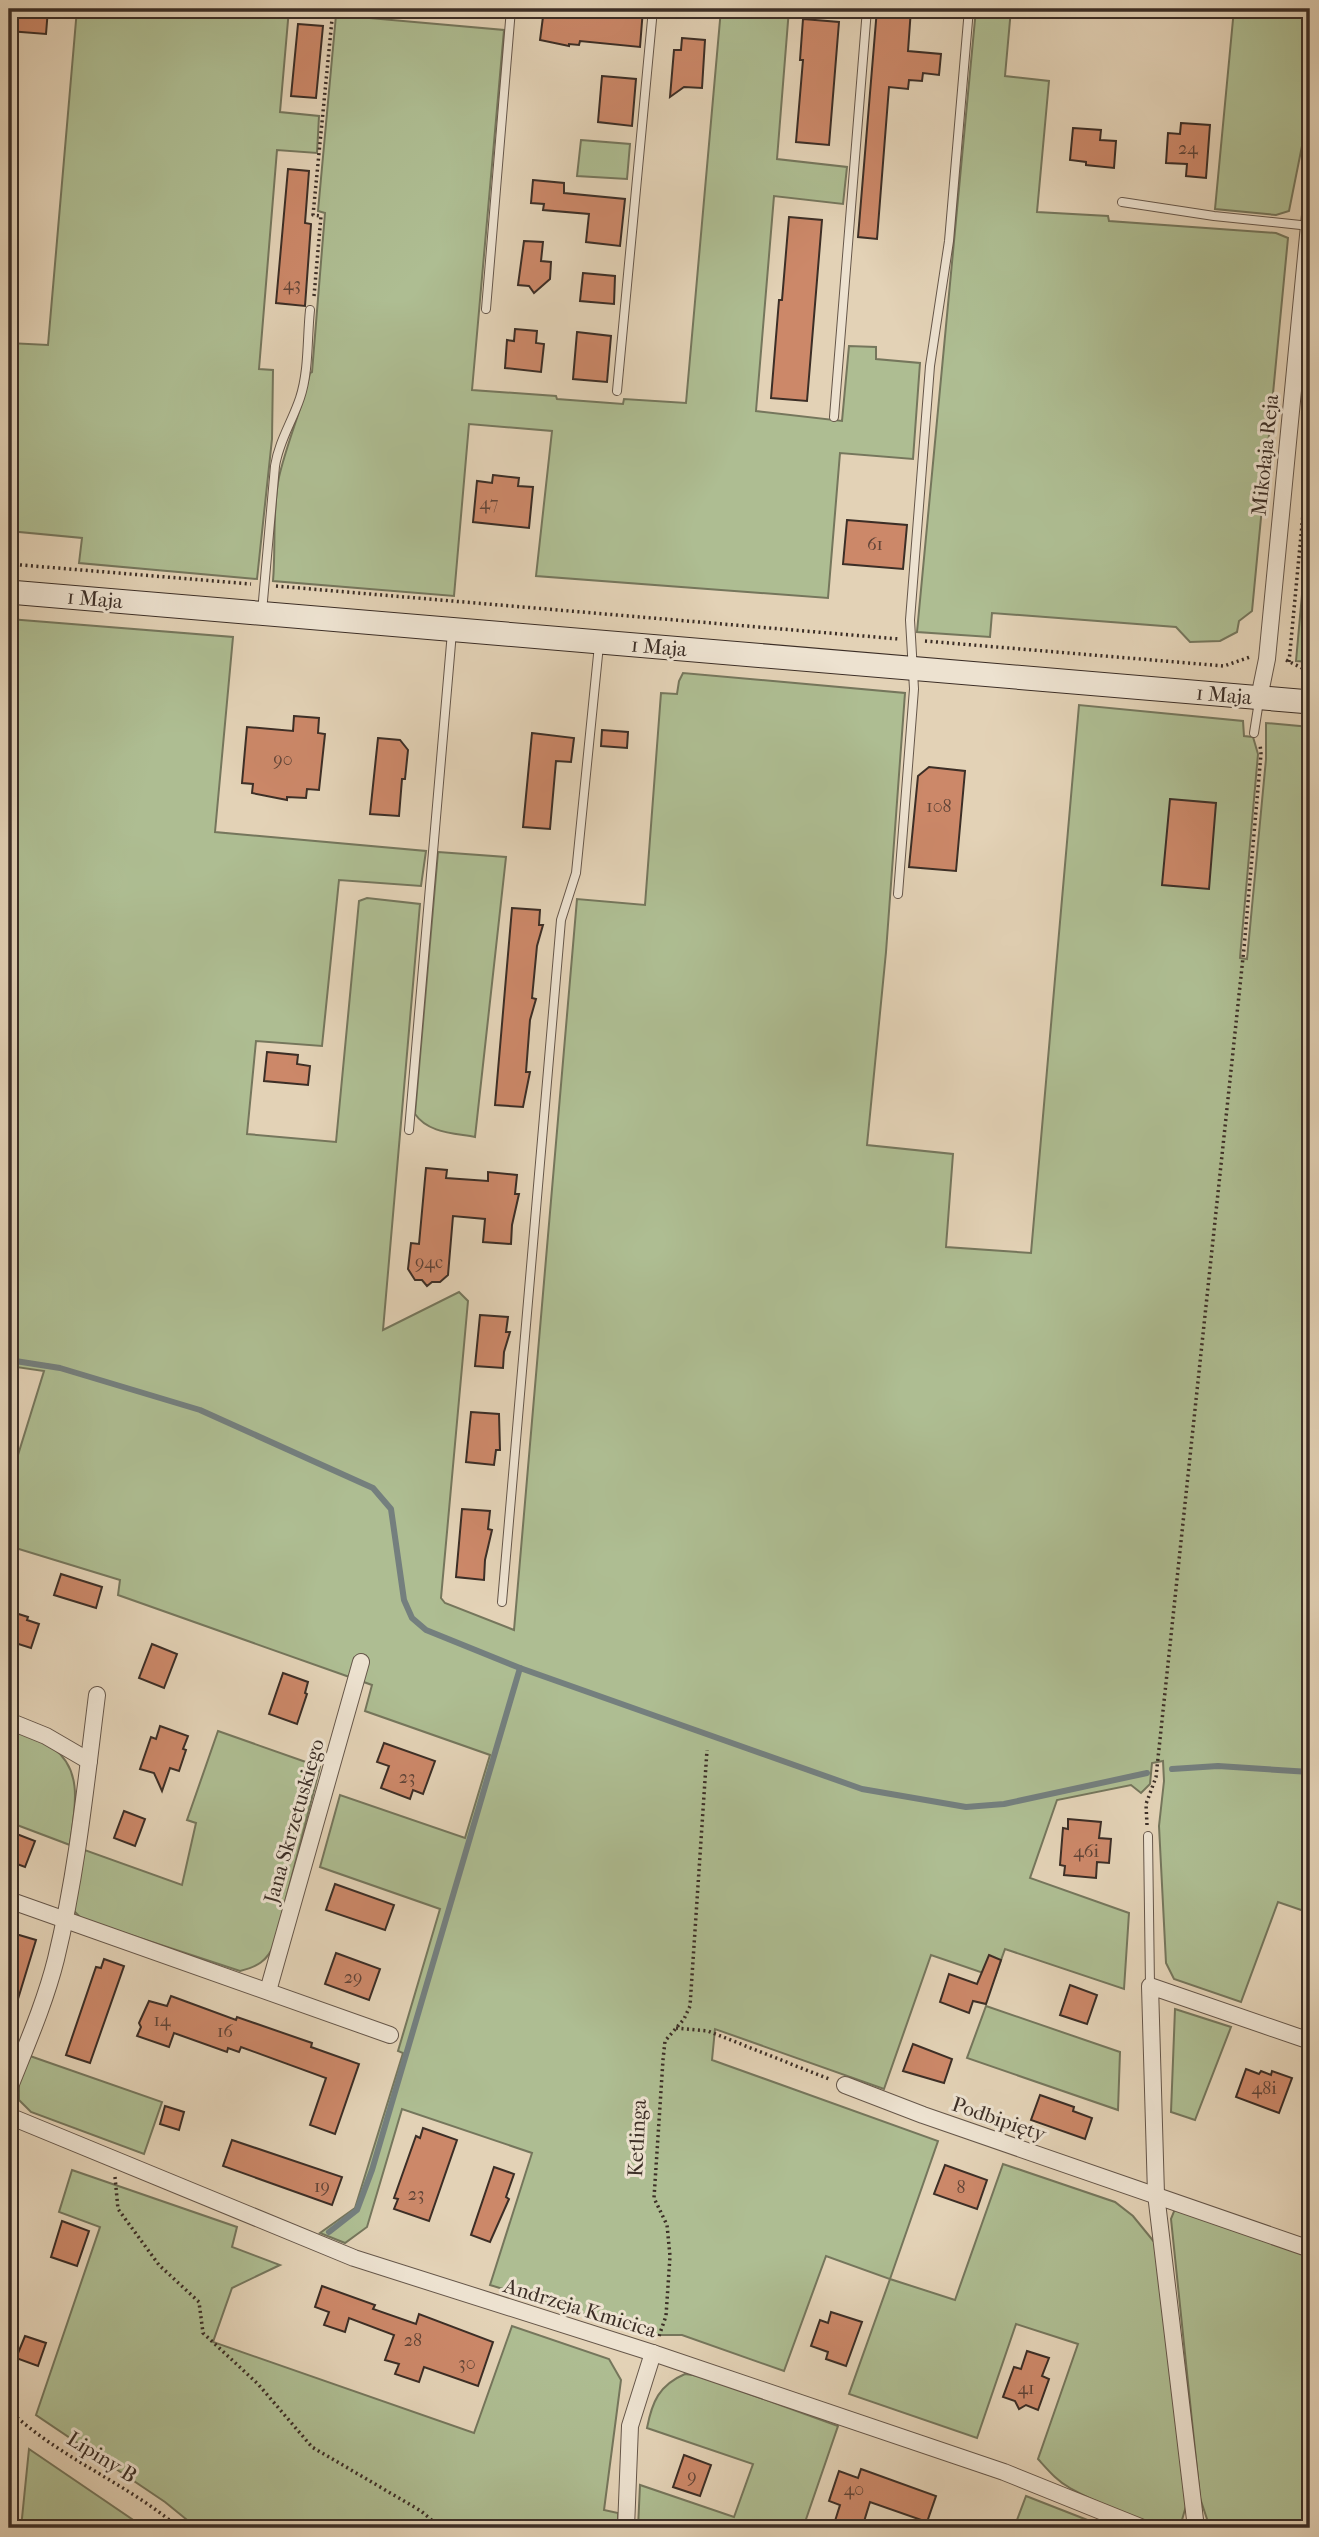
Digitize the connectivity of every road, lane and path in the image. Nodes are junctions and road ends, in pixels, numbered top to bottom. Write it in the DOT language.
graph roads {
  1 [pos="333,9"];
  2 [pos="511,9"];
  3 [pos="653,9"];
  4 [pos="867,9"];
  5 [pos="969,9"];
  6 [pos="1122,202"];
  7 [pos="1310,223"];
  8 [pos="486,309"];
  9 [pos="310,310"];
  10 [pos="617,391"];
  11 [pos="834,417"];
  12 [pos="1310,440"];
  13 [pos="9,564"];
  14 [pos="264,585"];
  15 [pos="9,592"];
  16 [pos="262,612"];
  17 [pos="452,629"];
  18 [pos="911,640"];
  19 [pos="599,642"];
  20 [pos="1267,659"];
  21 [pos="1289,662"];
  22 [pos="912,669"];
  23 [pos="1310,672"];
  24 [pos="1259,698"];
  25 [pos="1310,702"];
  26 [pos="1254,733"];
  27 [pos="898,894"];
  28 [pos="408,1130"];
  29 [pos="502,1602"];
  30 [pos="361,1662"];
  31 [pos="97,1695"];
  32 [pos="9,1721"];
  33 [pos="707,1750"];
  34 [pos="89,1761"];
  35 [pos="1148,1836"];
  36 [pos="9,1900"];
  37 [pos="64,1919"];
  38 [pos="1150,1986"];
  39 [pos="268,1991"];
  40 [pos="676,2028"];
  41 [pos="390,2035"];
  42 [pos="1310,2041"];
  43 [pos="845,2085"];
  44 [pos="9,2089"];
  45 [pos="9,2116"];
  46 [pos="113,2157"];
  47 [pos="1156,2194"];
  48 [pos="1310,2249"];
  49 [pos="653,2353"];
  50 [pos="9,2410"];
  51 [pos="179,2528"];
  52 [pos="442,2528"];
  53 [pos="626,2528"];
  54 [pos="1143,2528"];
  55 [pos="1196,2528"];
  1 -- 9 [label="path"];
  2 -- 8 [label="lane"];
  3 -- 10 [label="lane"];
  4 -- 11 [label="lane"];
  5 -- 18 [label="lane"];
  6 -- 7 [label="lane"];
  7 -- 20 [label="street, Mikołaja Reja"];
  9 -- 14 [label="lane"];
  12 -- 21 [label="path"];
  13 -- 14 [label="path"];
  14 -- 16 [label="lane"];
  14 -- 18 [label="path"];
  15 -- 16 [label="main road, 1 Maja"];
  16 -- 17 [label="main road, 1 Maja"];
  17 -- 19 [label="main road, 1 Maja"];
  17 -- 28 [label="lane"];
  18 -- 20 [label="path"];
  18 -- 22 [label="lane"];
  19 -- 22 [label="main road, 1 Maja"];
  19 -- 29 [label="lane"];
  20 -- 21 [label="path"];
  20 -- 24 [label="street, Mikołaja Reja"];
  21 -- 23 [label="path"];
  22 -- 24 [label="main road, 1 Maja"];
  22 -- 27 [label="lane"];
  24 -- 25 [label="main road, 1 Maja"];
  24 -- 26 [label="lane"];
  26 -- 35 [label="path"];
  30 -- 39 [label="street, Jana Skrzetuskiego"];
  31 -- 34 [label="street"];
  32 -- 34 [label="street"];
  33 -- 40 [label="path, Ketlinga"];
  34 -- 37 [label="street"];
  35 -- 38 [label="lane"];
  36 -- 37 [label="street"];
  37 -- 39 [label="street"];
  37 -- 44 [label="street"];
  38 -- 42 [label="street"];
  38 -- 47 [label="street"];
  39 -- 41 [label="street"];
  40 -- 43 [label="path"];
  40 -- 49 [label="path, Ketlinga"];
  43 -- 47 [label="street, Podbipięty"];
  45 -- 46 [label="street, Andrzeja Kmicica"];
  46 -- 49 [label="street, Andrzeja Kmicica"];
  46 -- 52 [label="path"];
  47 -- 48 [label="street, Podbipięty"];
  47 -- 55 [label="street"];
  49 -- 53 [label="street"];
  49 -- 54 [label="street, Andrzeja Kmicica"];
  50 -- 51 [label="path, Lipiny B"];
}
